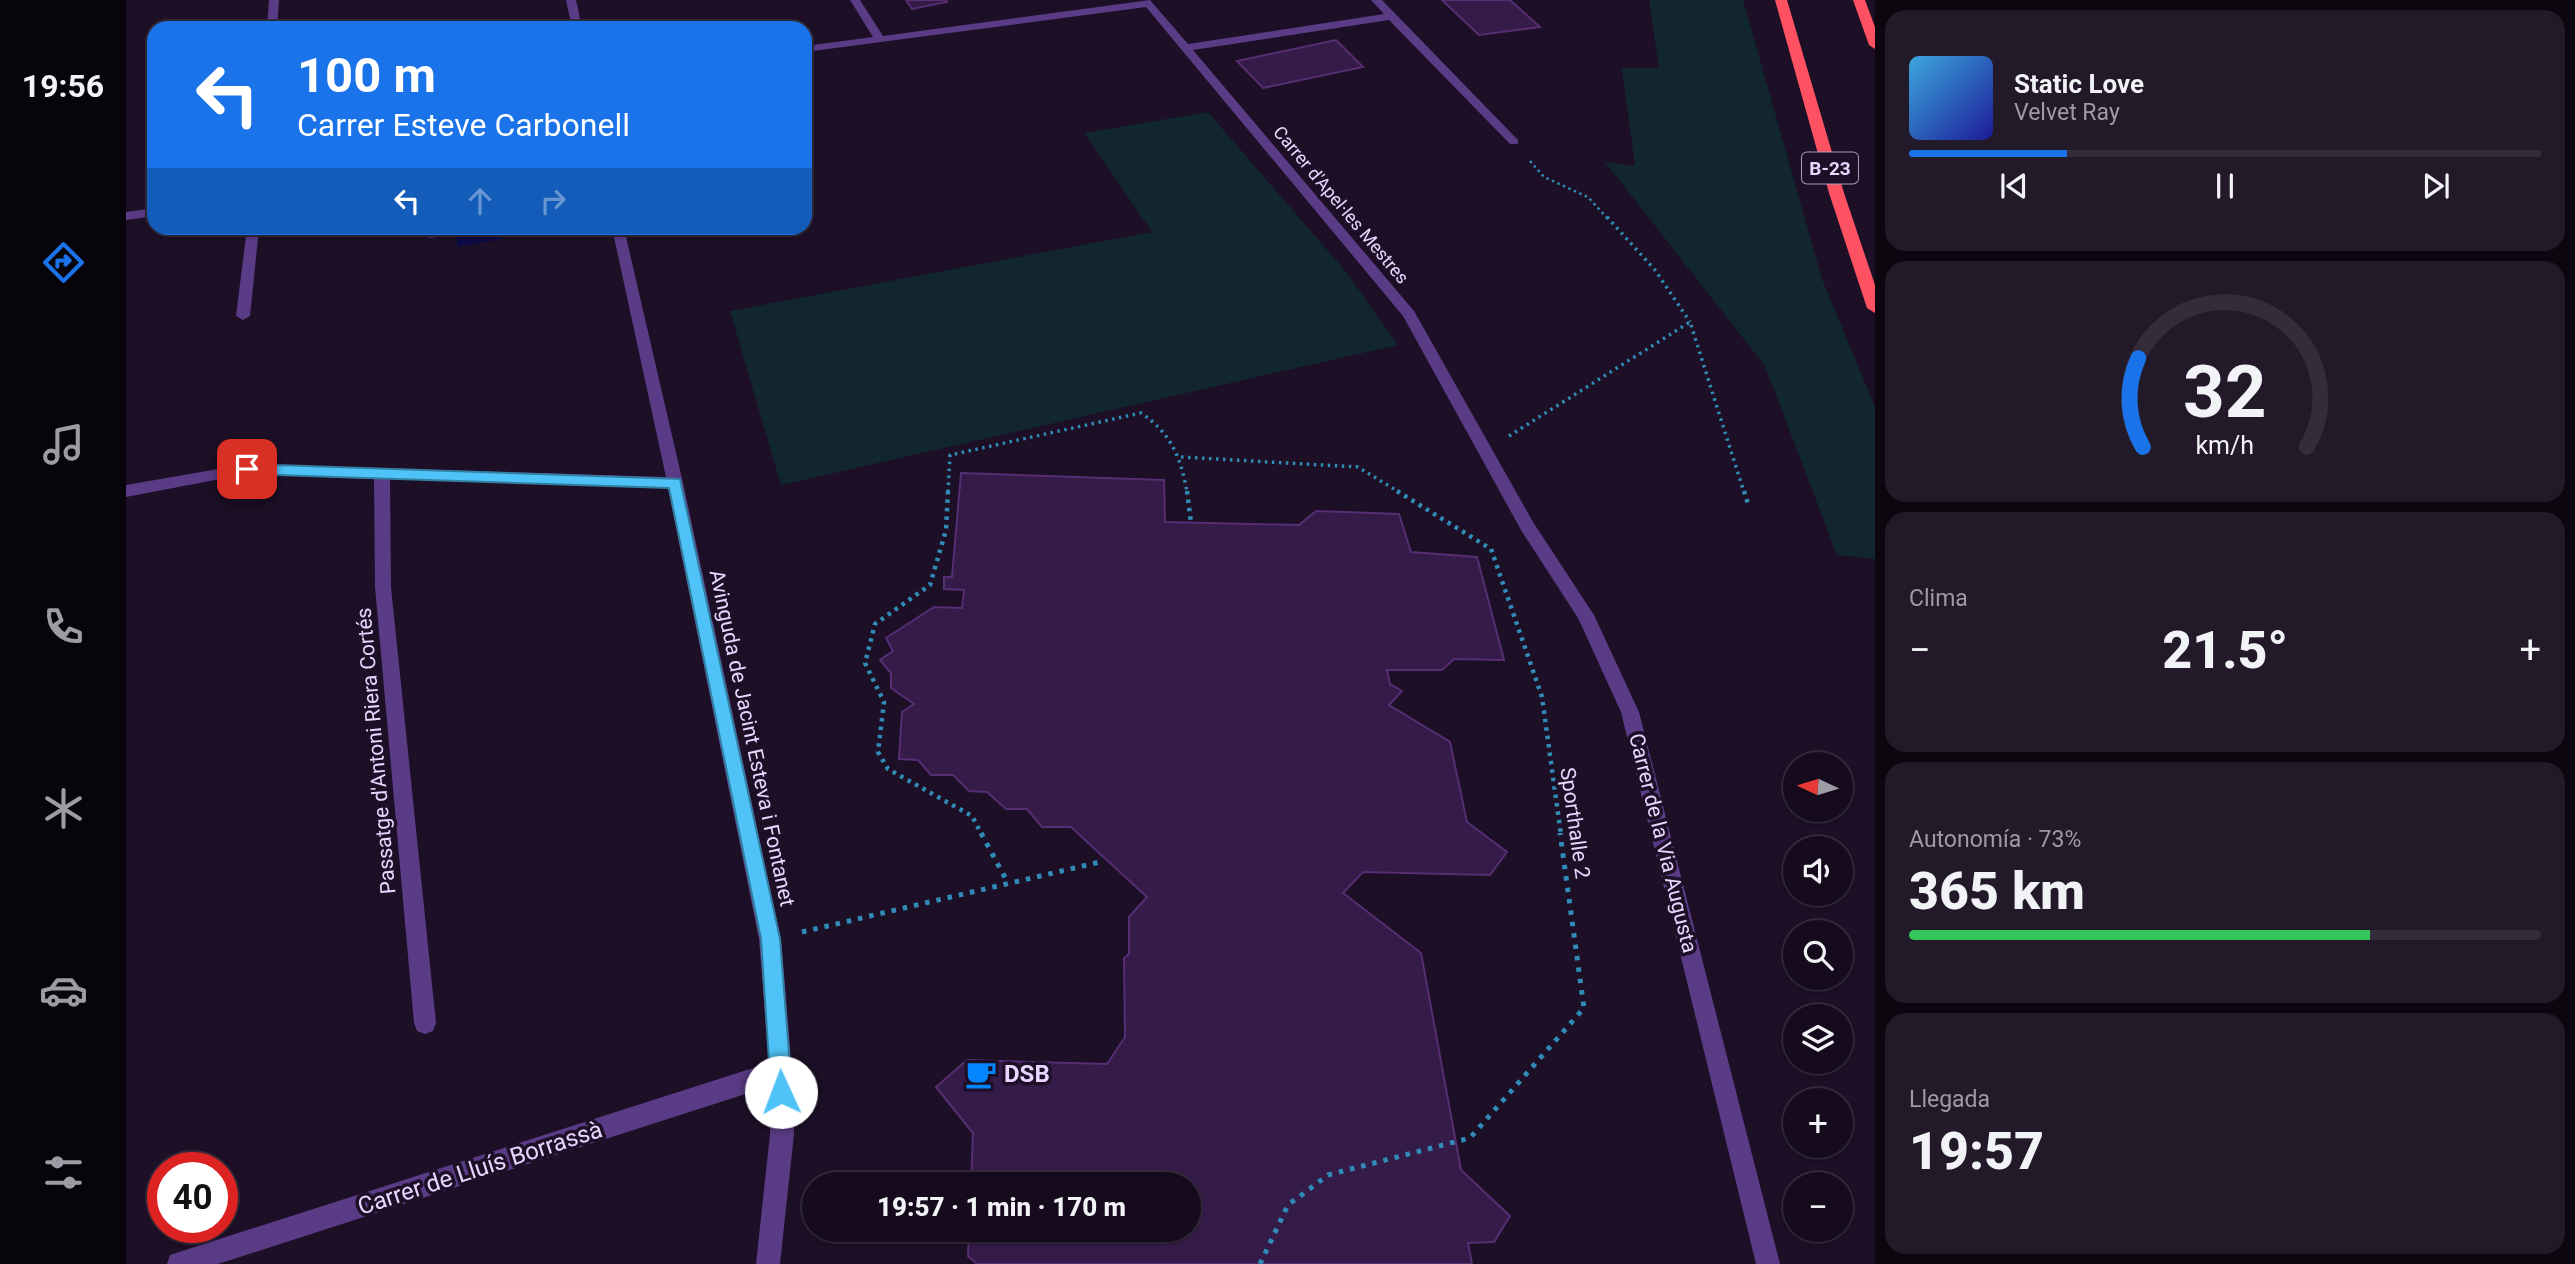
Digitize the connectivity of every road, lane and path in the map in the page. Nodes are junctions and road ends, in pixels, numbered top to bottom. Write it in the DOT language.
graph roads {
  1 [pos="274,0"];
  2 [pos="571,0"];
  3 [pos="855,0"];
  4 [pos="1376,0"];
  5 [pos="1781,0"];
  6 [pos="1858,0"];
  7 [pos="1147,2"];
  8 [pos="1392,16"];
  9 [pos="272,21"];
  10 [pos="576,21"];
  11 [pos="880,39"];
  12 [pos="1875,45"];
  13 [pos="812,48"];
  14 [pos="1186,48"];
  15 [pos="1514,142"];
  16 [pos="147,213"];
  17 [pos="126,216"];
  18 [pos="252,235"];
  19 [pos="620,235"];
  20 [pos="1875,308"];
  21 [pos="243,316"];
  22 [pos="1690,322"];
  23 [pos="1485,451"];
  24 [pos="1181,457"];
  25 [pos="382,474"];
  26 [pos="675,483"];
  27 [pos="126,492"];
  28 [pos="1748,504"];
  29 [pos="1191,523"];
  30 [pos="1104,860"];
  31 [pos="1008,883"];
  32 [pos="770,939"];
  33 [pos="425,1023"];
  34 [pos="781,1071"];
  35 [pos="180,1264"];
  36 [pos="768,1264"];
  37 [pos="1260,1264"];
  38 [pos="1768,1264"];
  1 -- 9 [label="street"];
  2 -- 10 [label="street"];
  3 -- 11 [label="street"];
  4 -- 8 [label="street"];
  5 -- 20 [label="highway, B-23"];
  6 -- 12 [label="highway"];
  7 -- 11 [label="street"];
  7 -- 14 [label="street, Carrer d'Apel·les Mestres"];
  8 -- 14 [label="street"];
  8 -- 15 [label="street"];
  11 -- 13 [label="street"];
  14 -- 23 [label="street, Carrer d'Apel·les Mestres"];
  15 -- 22 [label="path"];
  16 -- 17 [label="street"];
  18 -- 21 [label="street"];
  19 -- 26 [label="street, Avinguda de Jacint Esteva i Fontanet"];
  22 -- 23 [label="path"];
  22 -- 28 [label="path"];
  23 -- 38 [label="street, Carrer de la Via Augusta"];
  24 -- 29 [label="path"];
  24 -- 31 [label="path"];
  24 -- 37 [label="path, Sporthalle 2"];
  25 -- 26 [label="street"];
  25 -- 27 [label="street"];
  25 -- 33 [label="street, Passatge d'Antoni Riera Cortés"];
  26 -- 32 [label="street, Avinguda de Jacint Esteva i Fontanet"];
  30 -- 31 [label="path"];
  31 -- 32 [label="path"];
  32 -- 34 [label="street, Avinguda de Jacint Esteva i Fontanet"];
  34 -- 35 [label="street, Carrer de Lluís Borrassà"];
  34 -- 36 [label="street, Avinguda de Jacint Esteva i Fontanet"];
}
